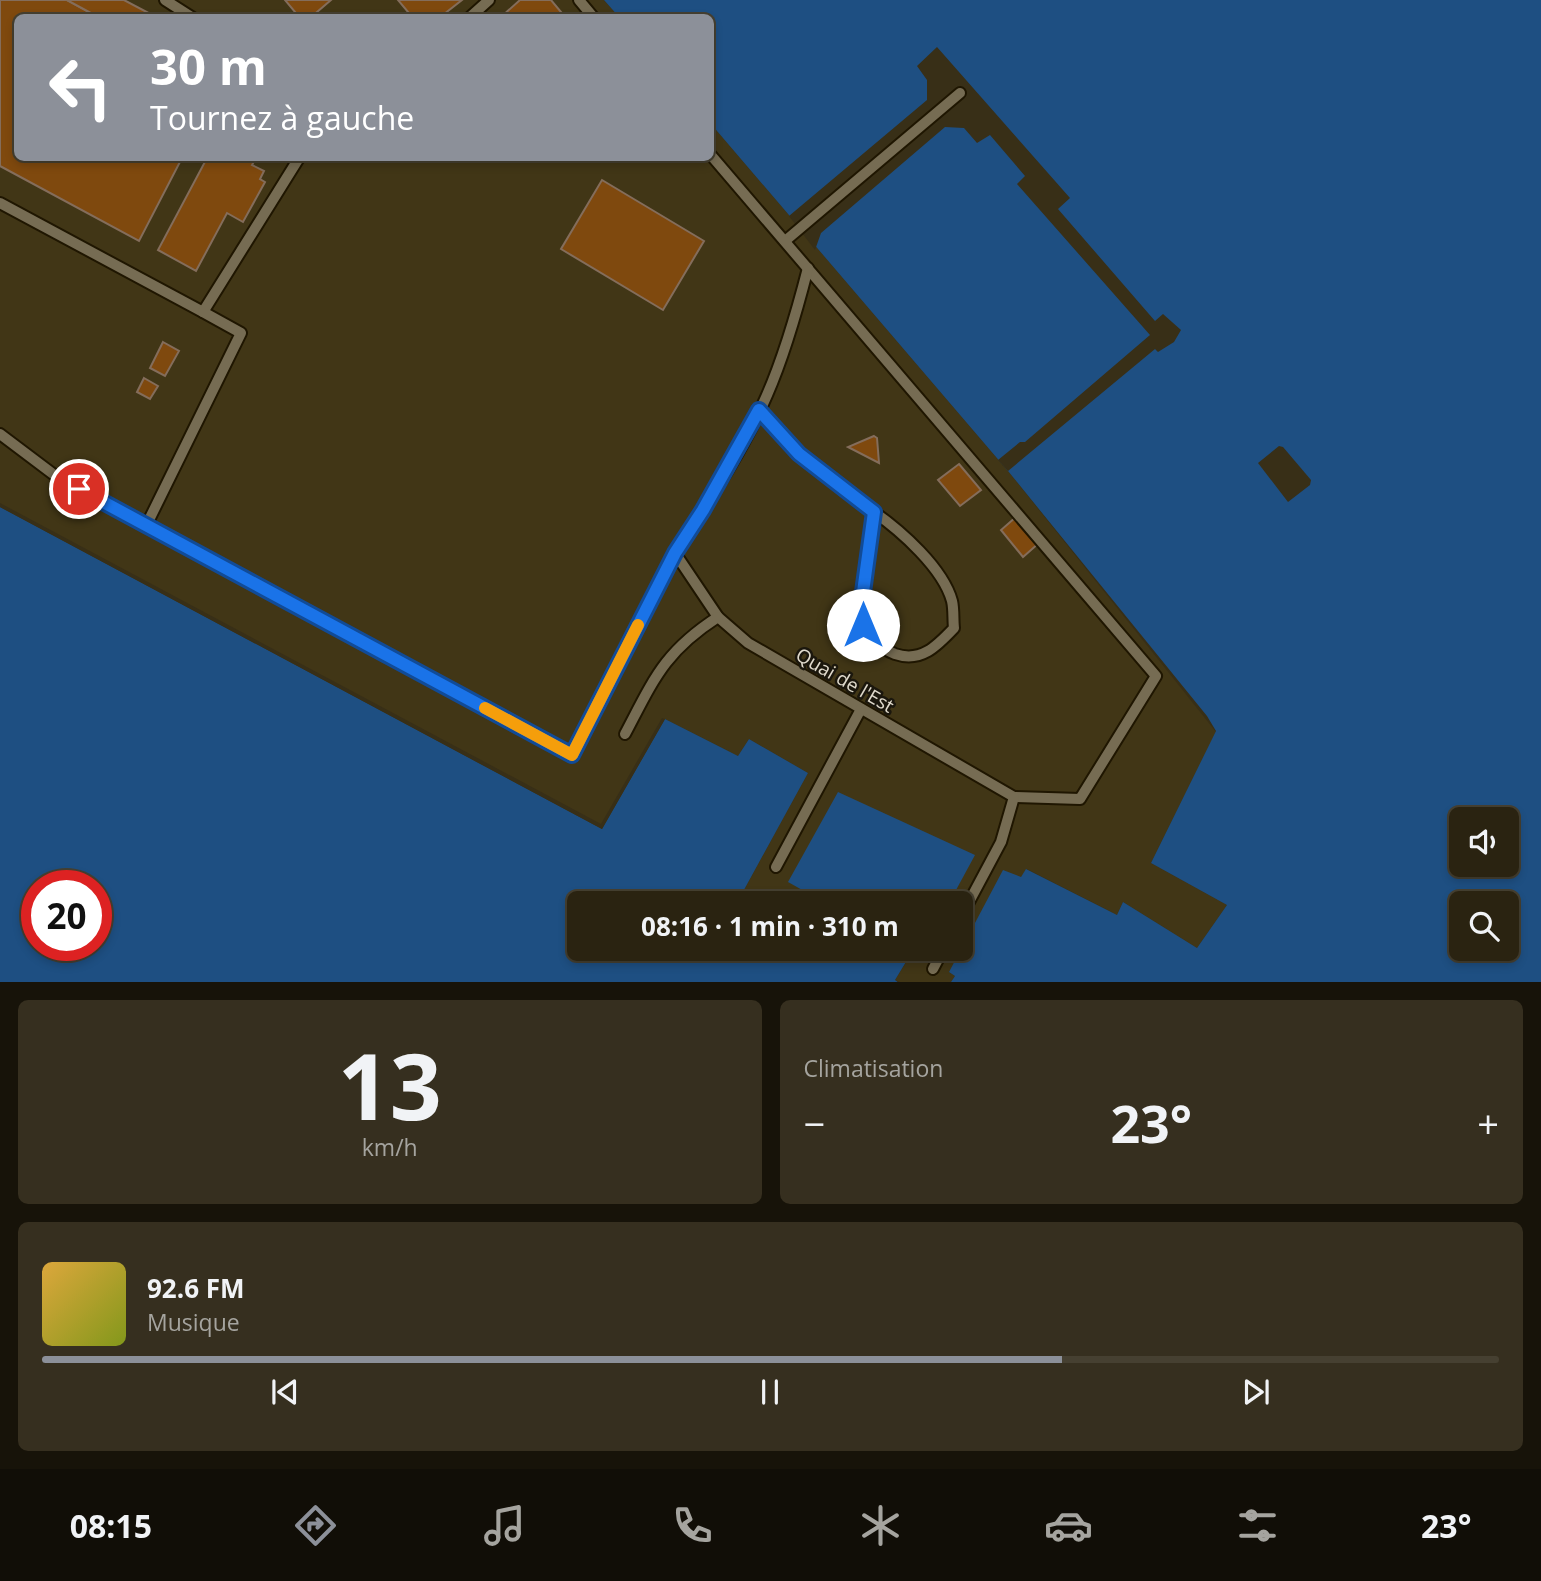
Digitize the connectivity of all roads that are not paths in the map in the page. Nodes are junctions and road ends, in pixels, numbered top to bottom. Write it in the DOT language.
graph roads {
  1 [pos="165,0"];
  2 [pos="489,0"];
  3 [pos="579,0"];
  4 [pos="187,14"];
  5 [pos="473,14"];
  6 [pos="591,14"];
  7 [pos="960,93"];
  8 [pos="714,159"];
  9 [pos="297,161"];
  10 [pos="0,203"];
  11 [pos="785,241"];
  12 [pos="808,268"];
  13 [pos="203,312"];
  14 [pos="759,410"];
  15 [pos="0,434"];
  16 [pos="874,512"];
  17 [pos="146,526"];
  18 [pos="675,553"];
  19 [pos="719,617"];
  20 [pos="861,709"];
  21 [pos="625,734"];
  22 [pos="1014,797"];
  23 [pos="776,867"];
  24 [pos="973,894"];
  25 [pos="937,961"];
  26 [pos="933,969"];
  1 -- 4 [label="lane"];
  2 -- 5 [label="lane"];
  3 -- 6 [label="lane"];
  7 -- 11 [label="lane"];
  8 -- 11 [label="lane, Quai de l'Est"];
  9 -- 13 [label="lane"];
  10 -- 13 [label="lane"];
  11 -- 12 [label="lane, Quai de l'Est"];
  12 -- 14 [label="lane"];
  12 -- 22 [label="lane, Quai de l'Est"];
  13 -- 17 [label="lane"];
  14 -- 16 [label="lane"];
  14 -- 18 [label="lane"];
  15 -- 17 [label="lane"];
  16 -- 16 [label="lane"];
  17 -- 18 [label="lane"];
  18 -- 19 [label="lane, Quai de l'Est"];
  19 -- 20 [label="lane, Quai de l'Est"];
  19 -- 21 [label="lane"];
  20 -- 22 [label="lane, Quai de l'Est"];
  20 -- 23 [label="lane"];
  22 -- 24 [label="lane"];
  25 -- 26 [label="lane"];
}
